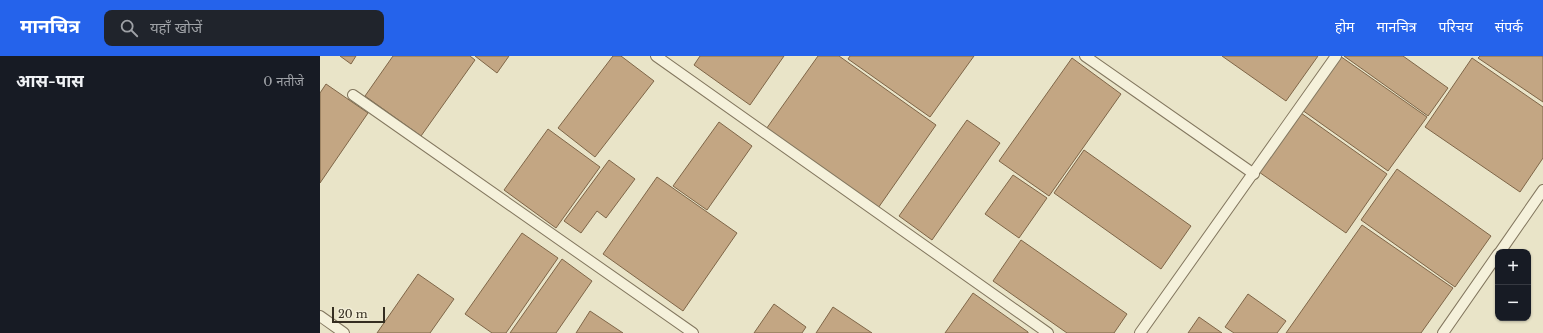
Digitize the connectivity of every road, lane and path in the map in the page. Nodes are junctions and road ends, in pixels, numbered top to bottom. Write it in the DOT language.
graph roads {
  1 [pos="656,56"];
  2 [pos="1085,56"];
  3 [pos="1336,56"];
  4 [pos="354,95"];
  5 [pos="1254,174"];
  6 [pos="1543,190"];
  7 [pos="1502,249"];
  8 [pos="1495,259"];
  9 [pos="320,316"];
  10 [pos="344,333"];
  11 [pos="693,333"];
  12 [pos="1048,333"];
  13 [pos="1140,333"];
  14 [pos="1443,333"];
  1 -- 12 [label="lane"];
  2 -- 5 [label="lane"];
  3 -- 5 [label="lane"];
  4 -- 11 [label="lane"];
  5 -- 13 [label="lane"];
  6 -- 7 [label="lane"];
  8 -- 14 [label="lane"];
  9 -- 10 [label="lane"];
}
